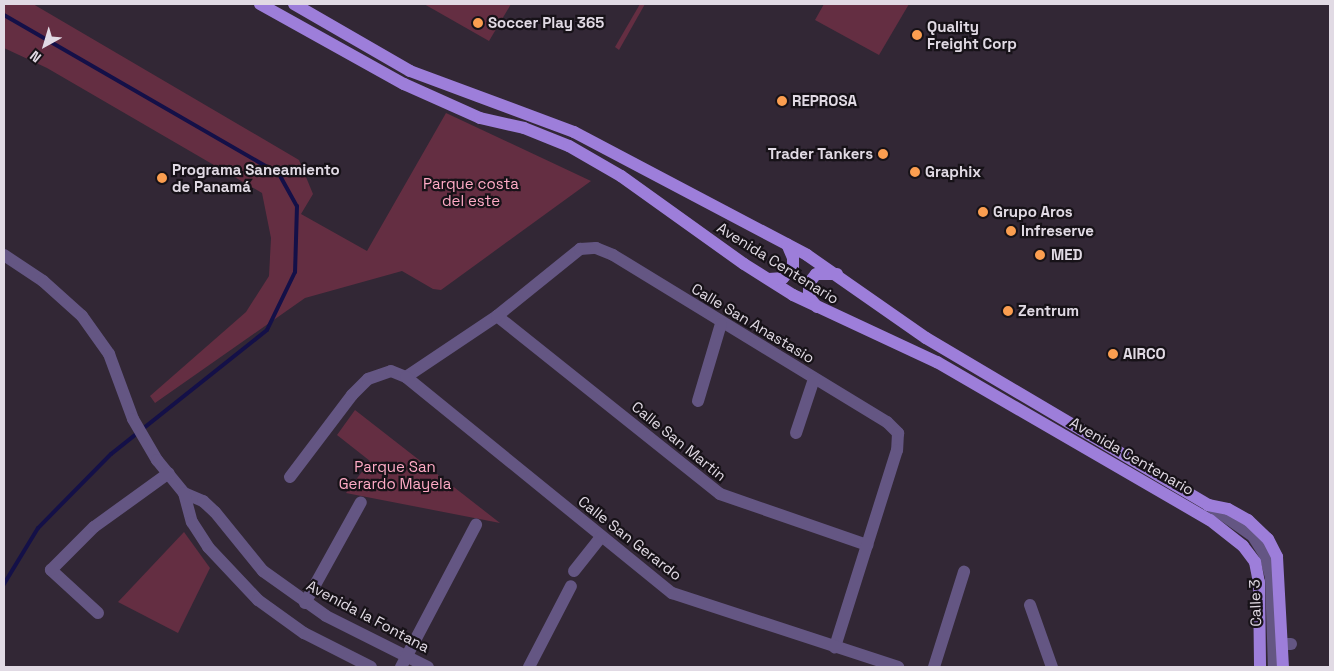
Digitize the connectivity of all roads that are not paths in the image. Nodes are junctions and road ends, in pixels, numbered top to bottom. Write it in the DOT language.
graph roads {
  1 [pos="260,4"];
  2 [pos="294,4"];
  3 [pos="787,244"];
  4 [pos="4,255"];
  5 [pos="837,274"];
  6 [pos="769,279"];
  7 [pos="817,308"];
  8 [pos="497,316"];
  9 [pos="721,324"];
  10 [pos="406,377"];
  11 [pos="814,379"];
  12 [pos="698,401"];
  13 [pos="796,433"];
  14 [pos="169,474"];
  15 [pos="290,477"];
  16 [pos="184,493"];
  17 [pos="361,502"];
  18 [pos="1208,505"];
  19 [pos="476,524"];
  20 [pos="601,537"];
  21 [pos="867,545"];
  22 [pos="574,571"];
  23 [pos="964,572"];
  24 [pos="571,586"];
  25 [pos="305,603"];
  26 [pos="1030,605"];
  27 [pos="98,613"];
  28 [pos="835,647"];
  29 [pos="403,662"];
  30 [pos="371,667"];
  31 [pos="428,667"];
  32 [pos="529,667"];
  33 [pos="898,667"];
  34 [pos="934,667"];
  35 [pos="1052,667"];
  36 [pos="1260,667"];
  37 [pos="1274,667"];
  38 [pos="1283,667"];
  1 -- 6 [label="main road, Avenida Centenario"];
  2 -- 3 [label="main road, Avenida Centenario"];
  3 -- 5 [label="main road, Avenida Centenario"];
  3 -- 6 [label="main road"];
  4 -- 14 [label="street, Avenida la Fontana"];
  5 -- 7 [label="main road"];
  5 -- 18 [label="main road, Avenida Centenario"];
  6 -- 7 [label="main road, Avenida Centenario"];
  7 -- 36 [label="main road, Avenida Centenario"];
  8 -- 9 [label="street, Calle San Anastasio"];
  8 -- 10 [label="street, Calle San Anastasio"];
  8 -- 21 [label="street, Calle San Martin"];
  9 -- 11 [label="street, Calle San Anastasio"];
  9 -- 12 [label="street"];
  10 -- 15 [label="street"];
  10 -- 20 [label="street, Calle San Gerardo"];
  11 -- 13 [label="street"];
  11 -- 21 [label="street, Calle San Anastasio"];
  14 -- 16 [label="street, Avenida la Fontana"];
  14 -- 27 [label="street"];
  16 -- 25 [label="street, Avenida la Fontana"];
  16 -- 30 [label="street, Avenida la Fontana"];
  17 -- 25 [label="street"];
  18 -- 37 [label="street, Calle 3"];
  18 -- 38 [label="main road, Avenida Centenario"];
  19 -- 29 [label="street"];
  20 -- 22 [label="street"];
  20 -- 28 [label="street, Calle San Gerardo"];
  21 -- 28 [label="street, Calle San Anastasio"];
  23 -- 34 [label="street"];
  24 -- 32 [label="street"];
  25 -- 29 [label="street, Avenida la Fontana"];
  26 -- 35 [label="street"];
  28 -- 33 [label="street, Calle San Gerardo"];
  29 -- 31 [label="street, Avenida la Fontana"];
}
